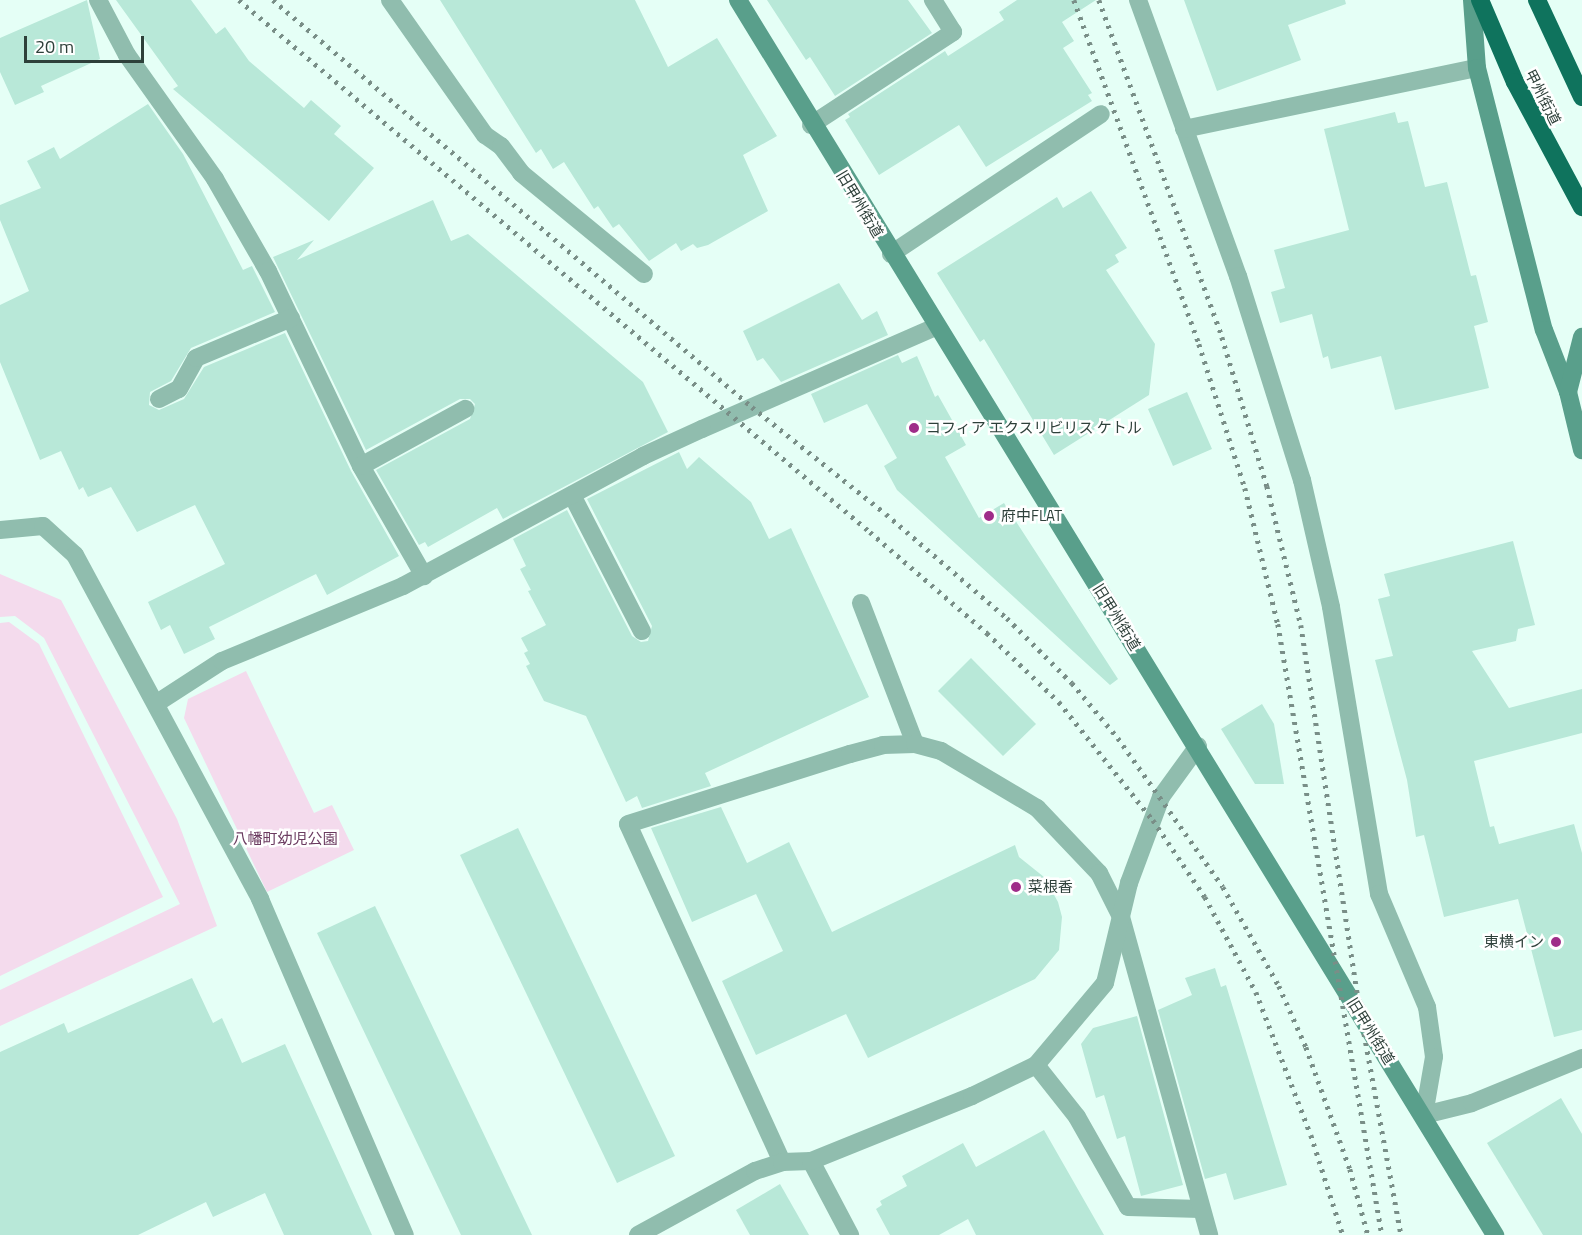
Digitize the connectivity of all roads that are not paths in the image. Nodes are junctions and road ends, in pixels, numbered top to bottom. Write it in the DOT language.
graph roads {
  1 [pos="98,0"];
  2 [pos="390,0"];
  3 [pos="738,0"];
  4 [pos="933,0"];
  5 [pos="1138,0"];
  6 [pos="1472,0"];
  7 [pos="1480,0"];
  8 [pos="1537,0"];
  9 [pos="1477,68"];
  10 [pos="1582,97"];
  11 [pos="1101,114"];
  12 [pos="811,125"];
  13 [pos="1184,129"];
  14 [pos="1582,207"];
  15 [pos="891,254"];
  16 [pos="644,274"];
  17 [pos="291,318"];
  18 [pos="935,327"];
  19 [pos="1582,337"];
  20 [pos="1568,392"];
  21 [pos="159,399"];
  22 [pos="465,410"];
  23 [pos="1582,450"];
  24 [pos="361,466"];
  25 [pos="572,495"];
  26 [pos="0,530"];
  27 [pos="424,576"];
  28 [pos="861,603"];
  29 [pos="642,631"];
  30 [pos="157,703"];
  31 [pos="915,744"];
  32 [pos="1198,746"];
  33 [pos="1121,917"];
  34 [pos="1582,1058"];
  35 [pos="1036,1065"];
  36 [pos="1425,1115"];
  37 [pos="811,1161"];
  38 [pos="782,1162"];
  39 [pos="1201,1209"];
  40 [pos="405,1235"];
  41 [pos="638,1235"];
  42 [pos="850,1235"];
  43 [pos="1209,1235"];
  44 [pos="1495,1235"];
  1 -- 17 [label="street"];
  2 -- 16 [label="street"];
  3 -- 12 [label="main road, 旧甲州街道"];
  4 -- 12 [label="street"];
  5 -- 13 [label="street"];
  6 -- 9 [label="main road"];
  7 -- 14 [label="highway, 甲州街道"];
  8 -- 10 [label="highway"];
  9 -- 13 [label="street"];
  9 -- 20 [label="main road"];
  11 -- 15 [label="street"];
  12 -- 15 [label="main road, 旧甲州街道"];
  13 -- 36 [label="street"];
  15 -- 18 [label="main road, 旧甲州街道"];
  17 -- 21 [label="street"];
  17 -- 24 [label="street"];
  18 -- 25 [label="street"];
  18 -- 32 [label="main road, 旧甲州街道"];
  19 -- 20 [label="main road"];
  20 -- 23 [label="main road"];
  22 -- 24 [label="street"];
  24 -- 27 [label="street"];
  25 -- 27 [label="street"];
  25 -- 29 [label="street"];
  26 -- 30 [label="street"];
  27 -- 30 [label="street"];
  28 -- 31 [label="street"];
  30 -- 40 [label="street"];
  31 -- 33 [label="street"];
  31 -- 38 [label="street"];
  32 -- 33 [label="street"];
  32 -- 36 [label="main road, 旧甲州街道"];
  33 -- 35 [label="street"];
  33 -- 39 [label="street"];
  34 -- 36 [label="street"];
  35 -- 37 [label="street"];
  35 -- 39 [label="street"];
  36 -- 44 [label="main road, 旧甲州街道"];
  37 -- 38 [label="street"];
  37 -- 42 [label="street"];
  38 -- 41 [label="street"];
  39 -- 43 [label="street"];
}
